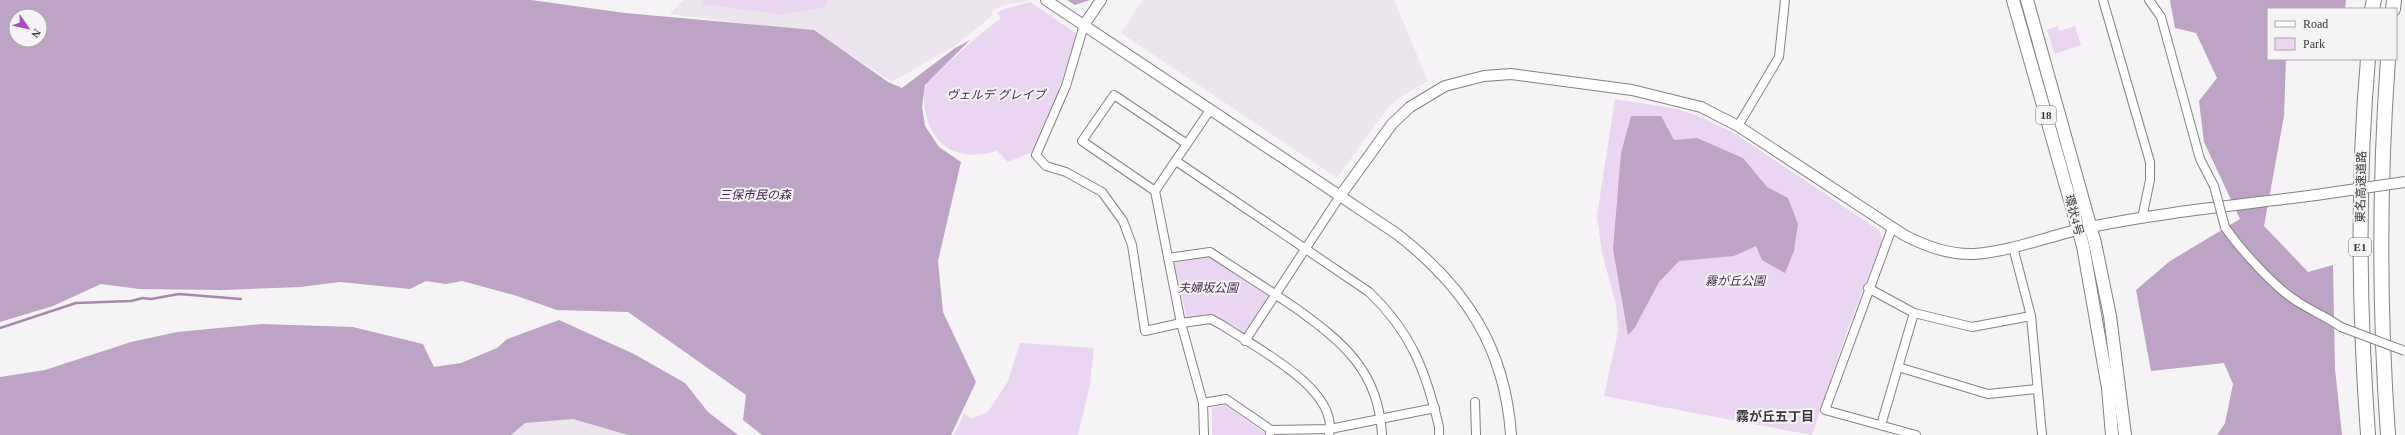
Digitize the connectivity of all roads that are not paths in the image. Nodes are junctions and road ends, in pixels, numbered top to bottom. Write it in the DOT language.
graph roads {
  1 [pos="1046,0"];
  2 [pos="1101,0"];
  3 [pos="1785,0"];
  4 [pos="2013,0"];
  5 [pos="2027,0"];
  6 [pos="2104,0"];
  7 [pos="2149,0"];
  8 [pos="1084,25"];
  9 [pos="2368,60"];
  10 [pos="2388,60"];
  11 [pos="1210,110"];
  12 [pos="1738,126"];
  13 [pos="1187,144"];
  14 [pos="1176,161"];
  15 [pos="2405,182"];
  16 [pos="1155,191"];
  17 [pos="1340,196"];
  18 [pos="2142,218"];
  19 [pos="2091,227"];
  20 [pos="1892,228"];
  21 [pos="2078,229"];
  22 [pos="2013,247"];
  23 [pos="1307,249"];
  24 [pos="1168,258"];
  25 [pos="1868,288"];
  26 [pos="1276,294"];
  27 [pos="1914,313"];
  28 [pos="2031,316"];
  29 [pos="1181,323"];
  30 [pos="1245,341"];
  31 [pos="2405,351"];
  32 [pos="1898,367"];
  33 [pos="2038,389"];
  34 [pos="1202,402"];
  35 [pos="1475,402"];
  36 [pos="1435,408"];
  37 [pos="1381,418"];
  38 [pos="1881,425"];
  39 [pos="1270,432"];
  40 [pos="1330,432"];
  41 [pos="1204,435"];
  42 [pos="1382,435"];
  43 [pos="1438,435"];
  44 [pos="1476,435"];
  45 [pos="1511,435"];
  46 [pos="1916,435"];
  47 [pos="2042,435"];
  48 [pos="2112,435"];
  49 [pos="2125,435"];
  50 [pos="2368,435"];
  51 [pos="2388,435"];
  1 -- 8 [label="street"];
  2 -- 8 [label="street"];
  3 -- 12 [label="street"];
  4 -- 21 [label="main road, 環状4号 / 18"];
  5 -- 19 [label="main road, 環状4号 / 18"];
  6 -- 18 [label="street"];
  7 -- 31 [label="street, bridge"];
  8 -- 11 [label="street"];
  8 -- 29 [label="street"];
  9 -- 50 [label="highway, 東名高速道路 / E1"];
  10 -- 51 [label="highway, 東名高速道路 / E1"];
  11 -- 13 [label="street"];
  11 -- 17 [label="street"];
  12 -- 17 [label="street"];
  12 -- 20 [label="street"];
  13 -- 14 [label="street"];
  13 -- 16 [label="street"];
  14 -- 16 [label="street"];
  14 -- 23 [label="street"];
  15 -- 18 [label="street, bridge"];
  16 -- 24 [label="street"];
  17 -- 23 [label="street"];
  17 -- 45 [label="street"];
  18 -- 19 [label="street"];
  19 -- 21 [label="street"];
  19 -- 49 [label="main road, 環状4号 / 18"];
  20 -- 22 [label="street"];
  20 -- 25 [label="street"];
  21 -- 22 [label="street"];
  21 -- 48 [label="main road, 環状4号 / 18"];
  22 -- 28 [label="street"];
  23 -- 26 [label="street"];
  23 -- 36 [label="street"];
  24 -- 26 [label="street"];
  24 -- 29 [label="street"];
  25 -- 27 [label="street"];
  25 -- 38 [label="street"];
  26 -- 30 [label="street"];
  26 -- 37 [label="street"];
  27 -- 28 [label="street"];
  27 -- 32 [label="street"];
  28 -- 33 [label="street"];
  29 -- 30 [label="street"];
  29 -- 34 [label="street"];
  30 -- 40 [label="street"];
  32 -- 33 [label="street"];
  32 -- 38 [label="street"];
  33 -- 47 [label="street"];
  34 -- 39 [label="street"];
  34 -- 41 [label="street"];
  35 -- 44 [label="street"];
  36 -- 37 [label="street"];
  36 -- 43 [label="street"];
  37 -- 40 [label="street"];
  37 -- 42 [label="street"];
  38 -- 46 [label="street"];
  39 -- 40 [label="street"];
}
